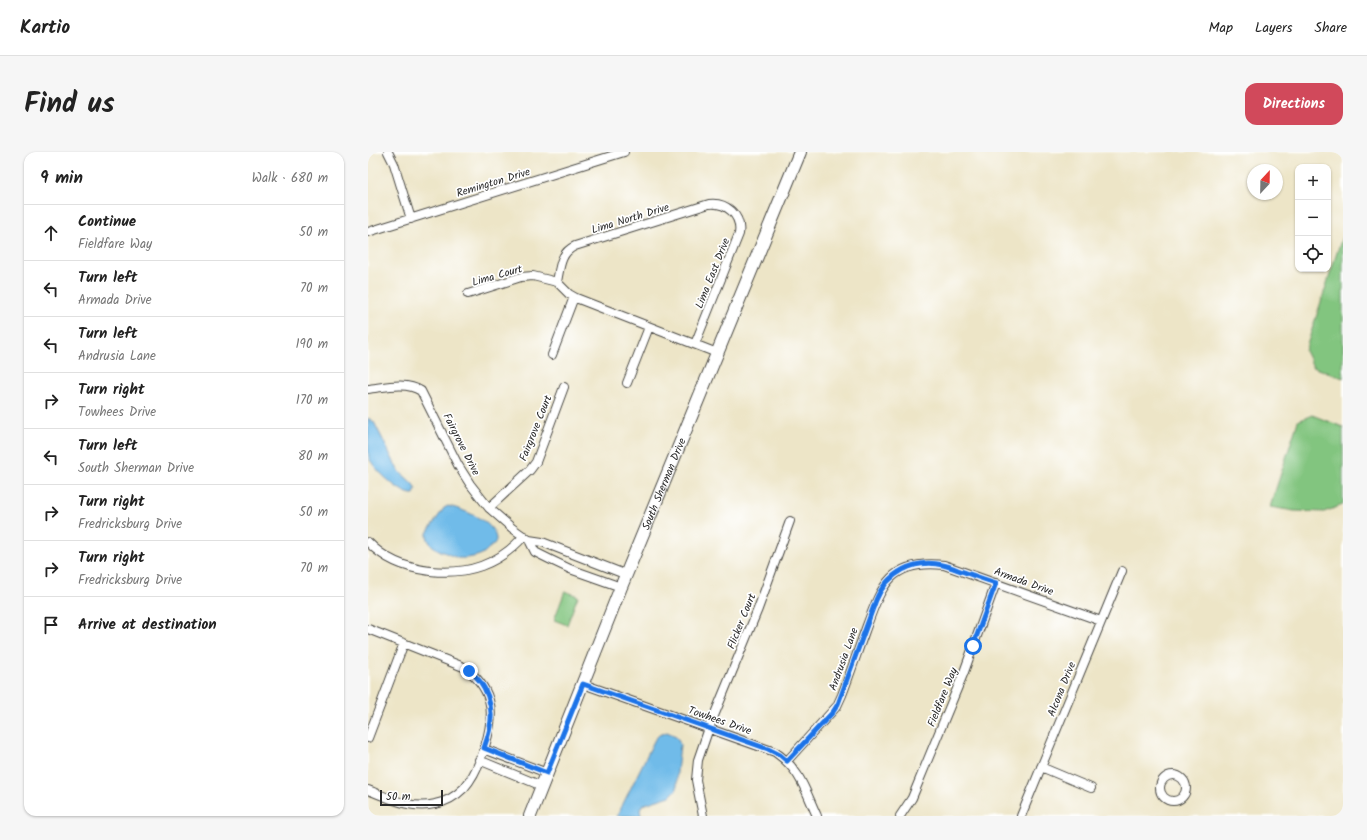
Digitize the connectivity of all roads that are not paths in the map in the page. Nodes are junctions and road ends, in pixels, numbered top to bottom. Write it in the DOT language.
graph roads {
  1 [pos="388,152"];
  2 [pos="624,152"];
  3 [pos="800,152"];
  4 [pos="731,210"];
  5 [pos="411,219"];
  6 [pos="368,232"];
  7 [pos="557,282"];
  8 [pos="468,294"];
  9 [pos="574,297"];
  10 [pos="649,327"];
  11 [pos="695,344"];
  12 [pos="717,353"];
  13 [pos="552,355"];
  14 [pos="628,383"];
  15 [pos="564,387"];
  16 [pos="368,389"];
  17 [pos="489,508"];
  18 [pos="790,521"];
  19 [pos="526,538"];
  20 [pos="368,542"];
  21 [pos="914,565"];
  22 [pos="1122,571"];
  23 [pos="627,574"];
  24 [pos="996,583"];
  25 [pos="621,587"];
  26 [pos="1101,620"];
  27 [pos="368,629"];
  28 [pos="404,643"];
  29 [pos="583,684"];
  30 [pos="709,728"];
  31 [pos="368,738"];
  32 [pos="484,748"];
  33 [pos="479,760"];
  34 [pos="787,761"];
  35 [pos="1041,767"];
  36 [pos="547,773"];
  37 [pos="542,786"];
  38 [pos="1091,788"];
  39 [pos="368,790"];
  40 [pos="530,816"];
  41 [pos="703,816"];
  42 [pos="817,816"];
  43 [pos="900,816"];
  44 [pos="1021,816"];
  1 -- 5 [label="street"];
  2 -- 5 [label="street, Remington Drive"];
  3 -- 12 [label="street, South Sherman Drive"];
  4 -- 7 [label="street, Lima North Drive"];
  4 -- 11 [label="street, Lima East Drive"];
  5 -- 6 [label="street, Remington Drive"];
  7 -- 8 [label="street, Lima Court"];
  7 -- 9 [label="street, Lima Court"];
  9 -- 10 [label="street, Lima Court"];
  9 -- 13 [label="street"];
  10 -- 11 [label="street, Lima Court"];
  10 -- 14 [label="street"];
  11 -- 12 [label="street, Lima Court"];
  12 -- 23 [label="street, South Sherman Drive"];
  15 -- 17 [label="street, Fairgrove Court"];
  16 -- 17 [label="street, Fairgrove Drive"];
  17 -- 19 [label="street, Fairgrove Drive"];
  18 -- 30 [label="street, Flicker Court"];
  19 -- 20 [label="street"];
  19 -- 23 [label="street, Fairgrove Drive"];
  19 -- 25 [label="street, Fairgrove Drive"];
  21 -- 24 [label="street, Armada Drive"];
  21 -- 34 [label="street, Andrusia Lane"];
  22 -- 26 [label="street, Alcona Drive"];
  23 -- 25 [label="street, South Sherman Drive"];
  24 -- 26 [label="street, Armada Drive"];
  24 -- 43 [label="street, Fieldfare Way"];
  25 -- 29 [label="street, South Sherman Drive"];
  26 -- 35 [label="street, Alcona Drive"];
  27 -- 28 [label="street"];
  28 -- 31 [label="street"];
  28 -- 32 [label="street"];
  29 -- 30 [label="street, Towhees Drive"];
  29 -- 36 [label="street, South Sherman Drive"];
  30 -- 34 [label="street, Towhees Drive"];
  30 -- 41 [label="street, Flicker Court"];
  32 -- 33 [label="street"];
  32 -- 36 [label="street"];
  33 -- 37 [label="street"];
  33 -- 39 [label="street"];
  34 -- 42 [label="street, Towhees Drive"];
  35 -- 38 [label="street"];
  35 -- 44 [label="street, Alcona Drive"];
  36 -- 37 [label="street, South Sherman Drive"];
  37 -- 40 [label="street, South Sherman Drive"];
}
